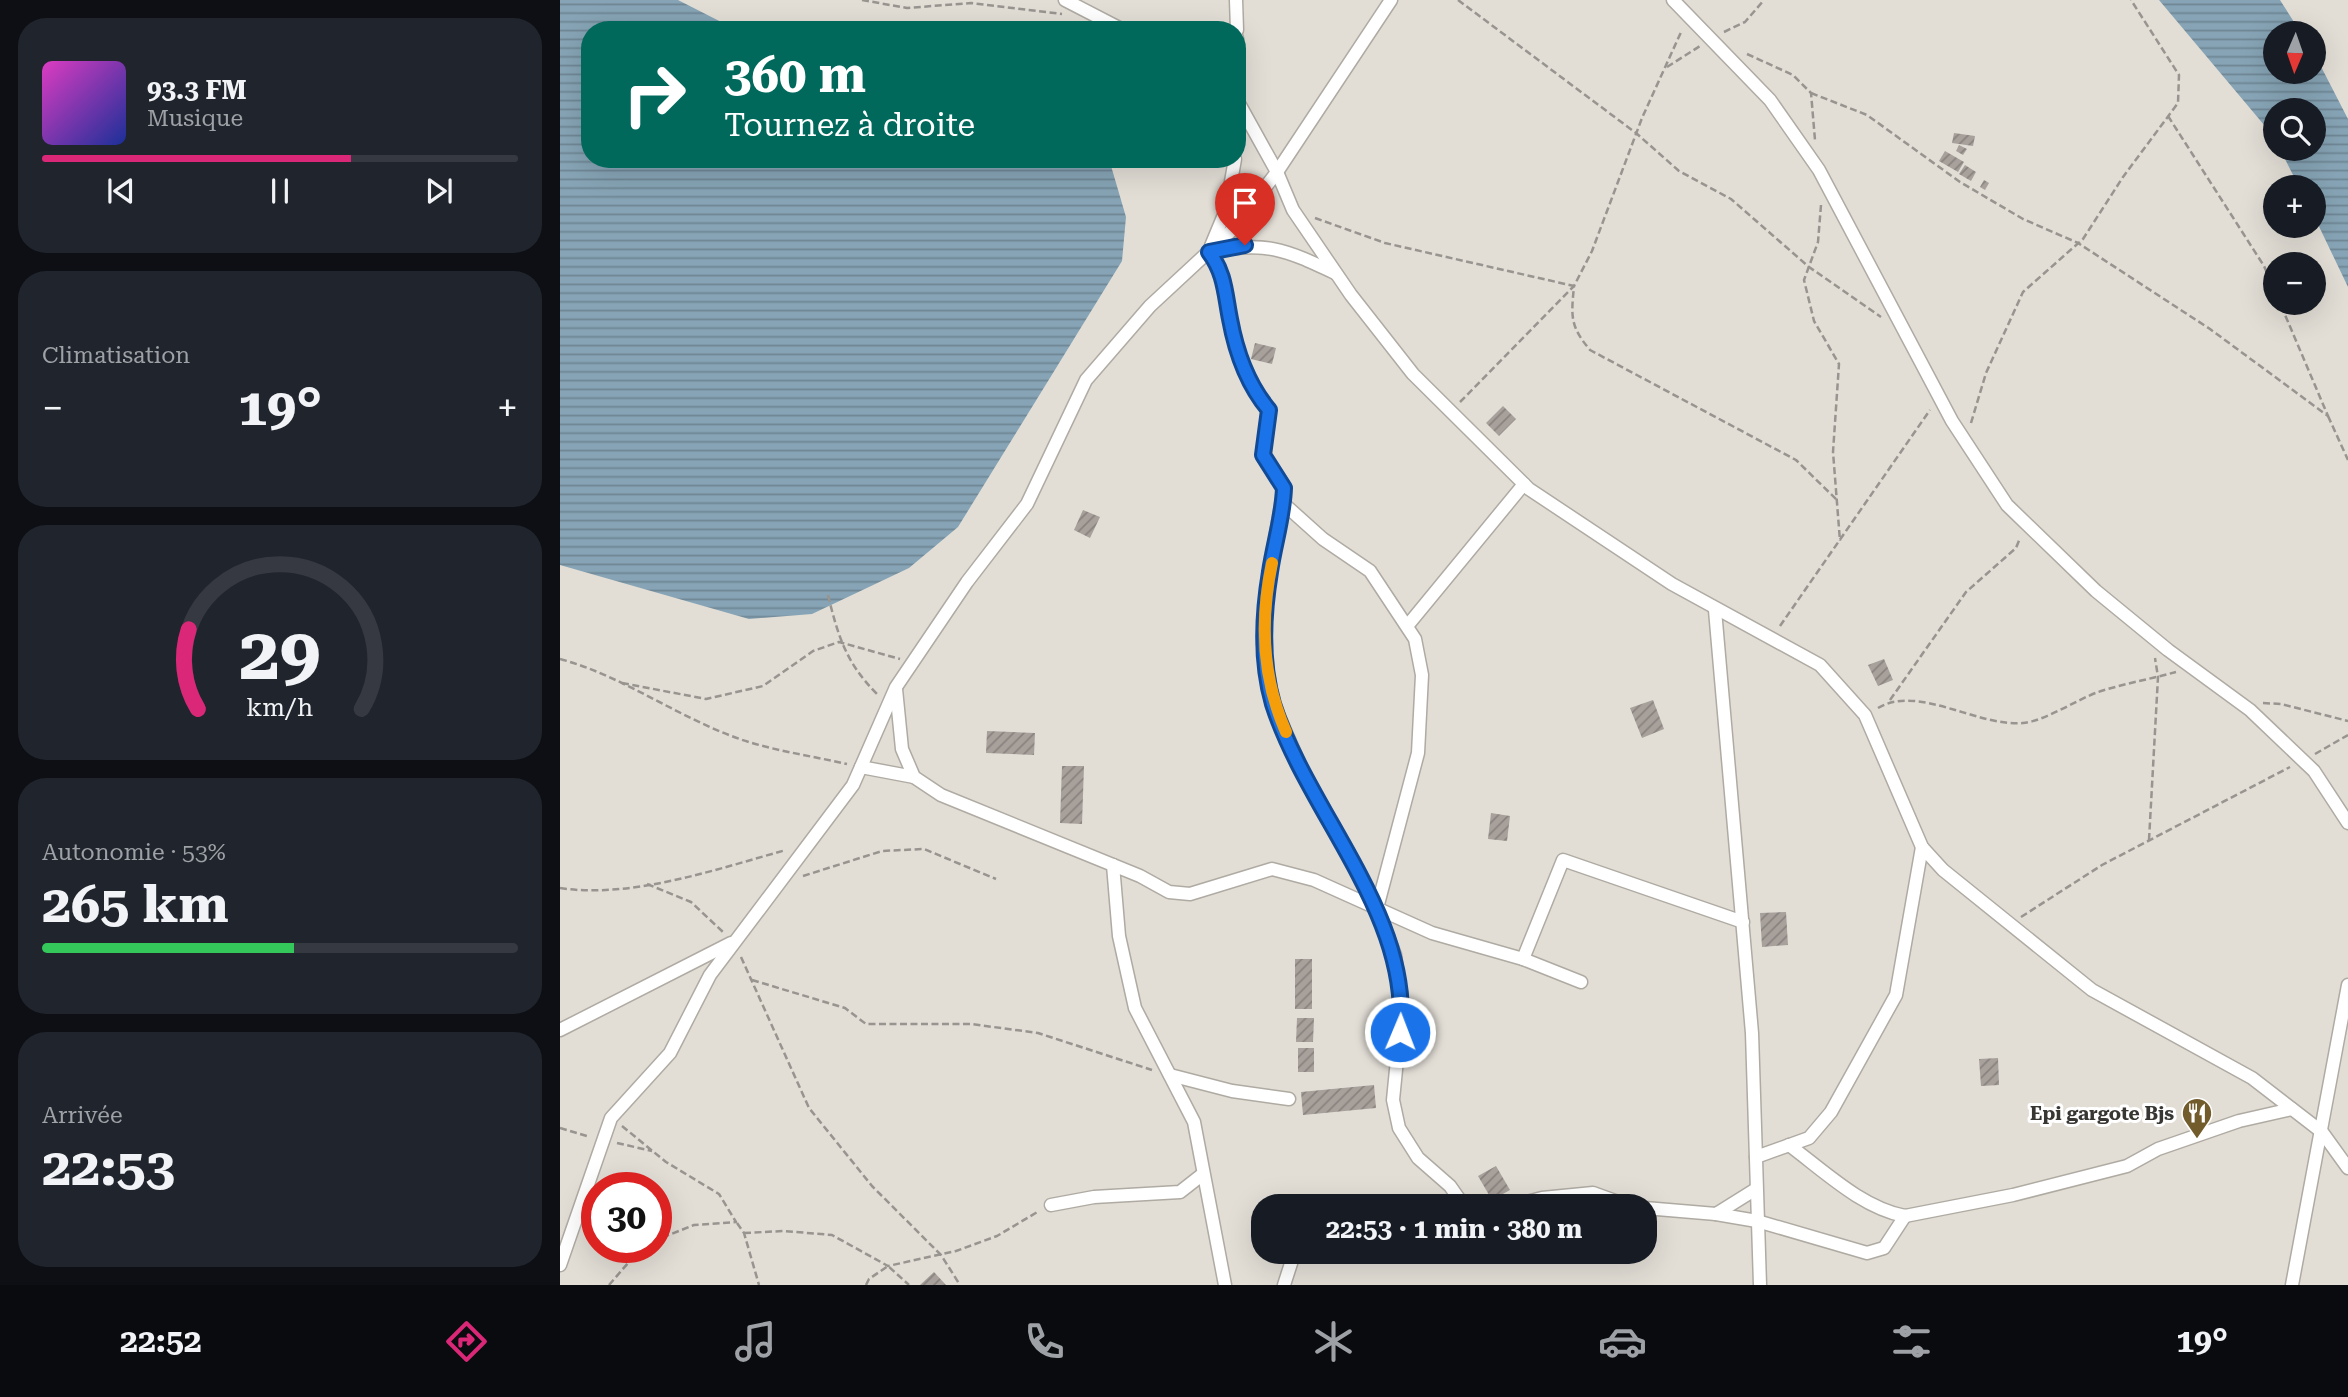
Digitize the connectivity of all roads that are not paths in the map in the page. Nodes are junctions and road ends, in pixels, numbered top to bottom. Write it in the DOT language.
graph roads {
  1 [pos="1065,0"];
  2 [pos="1236,0"];
  3 [pos="1391,0"];
  4 [pos="1673,0"];
  5 [pos="1106,21"];
  6 [pos="1237,21"];
  7 [pos="1246,116"];
  8 [pos="1233,168"];
  9 [pos="1277,172"];
  10 [pos="1209,252"];
  11 [pos="1335,272"];
  12 [pos="1524,484"];
  13 [pos="1284,504"];
  14 [pos="1715,610"];
  15 [pos="1408,625"];
  16 [pos="896,687"];
  17 [pos="861,767"];
  18 [pos="914,777"];
  19 [pos="2348,823"];
  20 [pos="1922,847"];
  21 [pos="1113,865"];
  22 [pos="1377,908"];
  23 [pos="1743,922"];
  24 [pos="734,942"];
  25 [pos="1523,959"];
  26 [pos="1581,982"];
  27 [pos="2348,985"];
  28 [pos="560,1030"];
  29 [pos="1170,1075"];
  30 [pos="1289,1099"];
  31 [pos="2292,1109"];
  32 [pos="2322,1132"];
  33 [pos="1789,1145"];
  34 [pos="1756,1157"];
  35 [pos="2348,1168"];
  36 [pos="1203,1174"];
  37 [pos="1756,1189"];
  38 [pos="1456,1194"];
  39 [pos="1051,1205"];
  40 [pos="1657,1209"];
  41 [pos="1716,1214"];
  42 [pos="1905,1216"];
  43 [pos="1758,1221"];
  44 [pos="1291,1264"];
  45 [pos="560,1265"];
  46 [pos="1225,1285"];
  47 [pos="1284,1285"];
  48 [pos="1760,1285"];
  49 [pos="2292,1285"];
  1 -- 5 [label="street"];
  2 -- 6 [label="street"];
  3 -- 9 [label="street"];
  4 -- 19 [label="street"];
  7 -- 9 [label="street"];
  8 -- 10 [label="street"];
  9 -- 10 [label="street"];
  9 -- 11 [label="street"];
  10 -- 11 [label="street"];
  10 -- 13 [label="street"];
  10 -- 16 [label="street"];
  11 -- 12 [label="street"];
  12 -- 14 [label="street"];
  12 -- 15 [label="street"];
  13 -- 15 [label="street"];
  13 -- 22 [label="street"];
  14 -- 20 [label="street"];
  14 -- 23 [label="street"];
  15 -- 22 [label="street"];
  16 -- 17 [label="street"];
  16 -- 18 [label="street"];
  17 -- 18 [label="street"];
  17 -- 24 [label="street"];
  18 -- 21 [label="street"];
  20 -- 31 [label="street"];
  20 -- 33 [label="street"];
  21 -- 22 [label="street"];
  21 -- 29 [label="street"];
  22 -- 25 [label="street"];
  22 -- 38 [label="street"];
  23 -- 25 [label="street"];
  23 -- 34 [label="street"];
  24 -- 28 [label="street"];
  24 -- 45 [label="street"];
  25 -- 26 [label="street"];
  27 -- 32 [label="street"];
  29 -- 30 [label="street"];
  29 -- 36 [label="street"];
  31 -- 32 [label="street"];
  31 -- 42 [label="street"];
  32 -- 35 [label="street"];
  32 -- 49 [label="street"];
  33 -- 34 [label="street"];
  33 -- 42 [label="street"];
  34 -- 37 [label="street"];
  36 -- 39 [label="street"];
  36 -- 46 [label="street"];
  37 -- 41 [label="street"];
  37 -- 43 [label="street"];
  40 -- 41 [label="street"];
  41 -- 43 [label="street"];
  42 -- 43 [label="street"];
  43 -- 48 [label="street"];
  44 -- 47 [label="street"];
}
